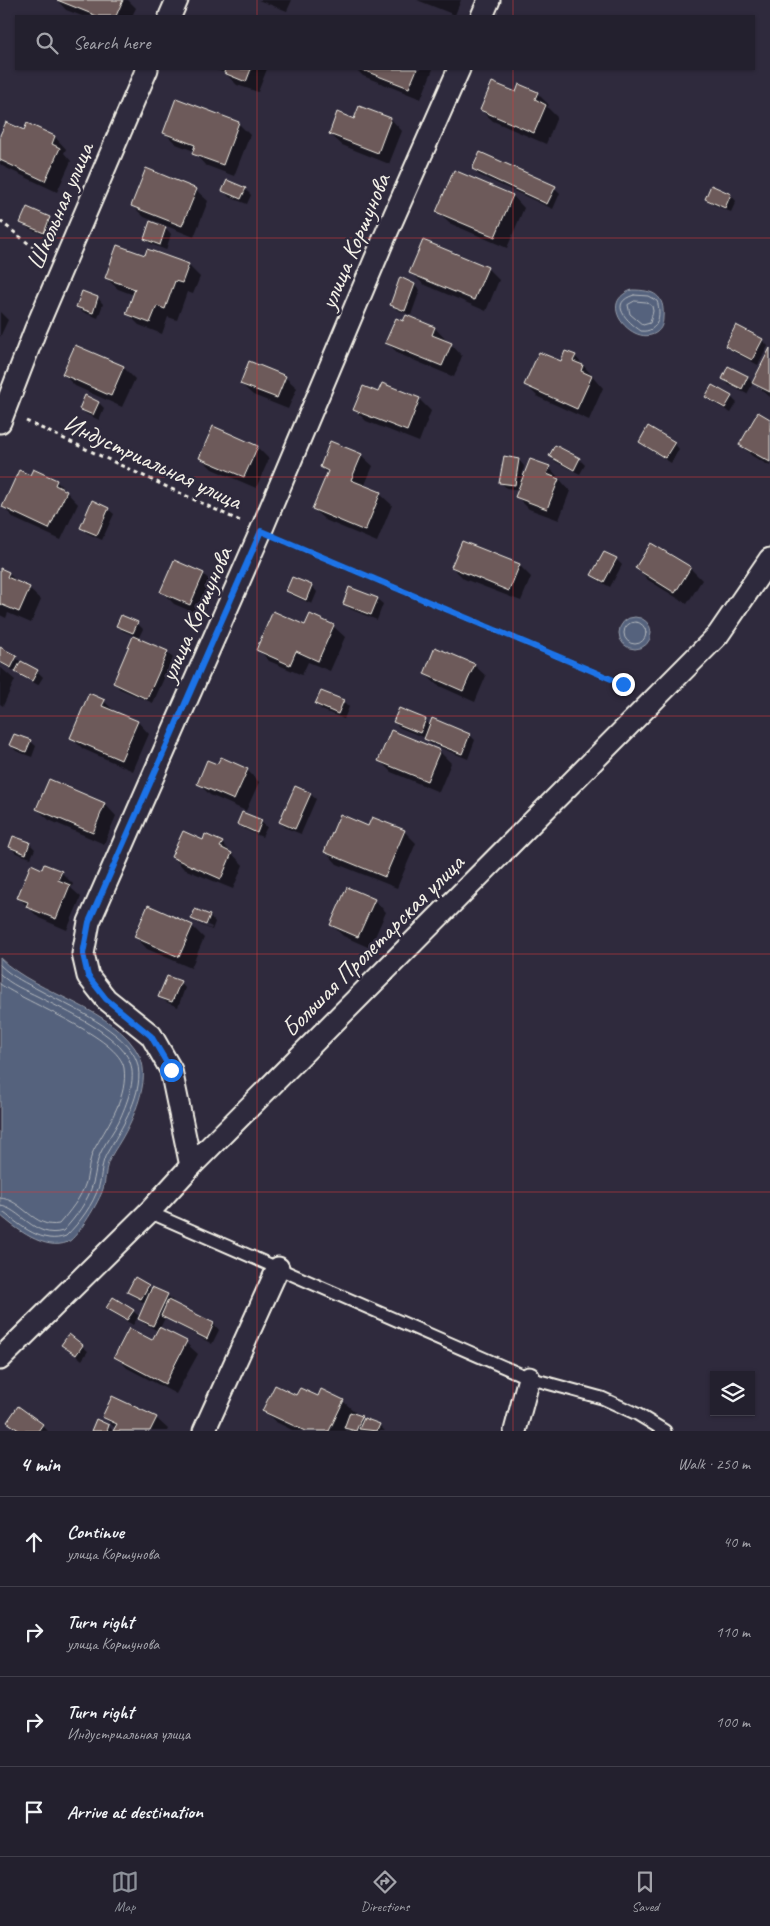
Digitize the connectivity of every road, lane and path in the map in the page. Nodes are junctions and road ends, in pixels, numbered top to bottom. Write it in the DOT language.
graph roads {
  1 [pos="176,0"];
  2 [pos="489,0"];
  3 [pos="170,15"];
  4 [pos="482,15"];
  5 [pos="147,70"];
  6 [pos="459,70"];
  7 [pos="0,222"];
  8 [pos="61,270"];
  9 [pos="2,417"];
  10 [pos="261,531"];
  11 [pos="770,559"];
  12 [pos="623,684"];
  13 [pos="191,1166"];
  14 [pos="149,1212"];
  15 [pos="278,1268"];
  16 [pos="0,1358"];
  17 [pos="529,1378"];
  18 [pos="204,1431"];
  19 [pos="515,1431"];
  20 [pos="665,1431"];
  1 -- 3 [label="street"];
  2 -- 4 [label="street"];
  5 -- 8 [label="street, Школьная улица"];
  6 -- 10 [label="street, улица Коршунова"];
  7 -- 8 [label="path"];
  8 -- 9 [label="street, Школьная улица"];
  9 -- 10 [label="path, Индустриальная улица"];
  10 -- 12 [label="path, Индустриальная улица"];
  10 -- 13 [label="street, улица Коршунова"];
  11 -- 13 [label="street, Большая Пролетарская улица"];
  13 -- 14 [label="street, Большая Пролетарская улица"];
  14 -- 15 [label="lane"];
  14 -- 16 [label="street, Большая Пролетарская улица"];
  15 -- 17 [label="lane"];
  15 -- 18 [label="street"];
  17 -- 19 [label="street"];
  17 -- 20 [label="lane"];
}
